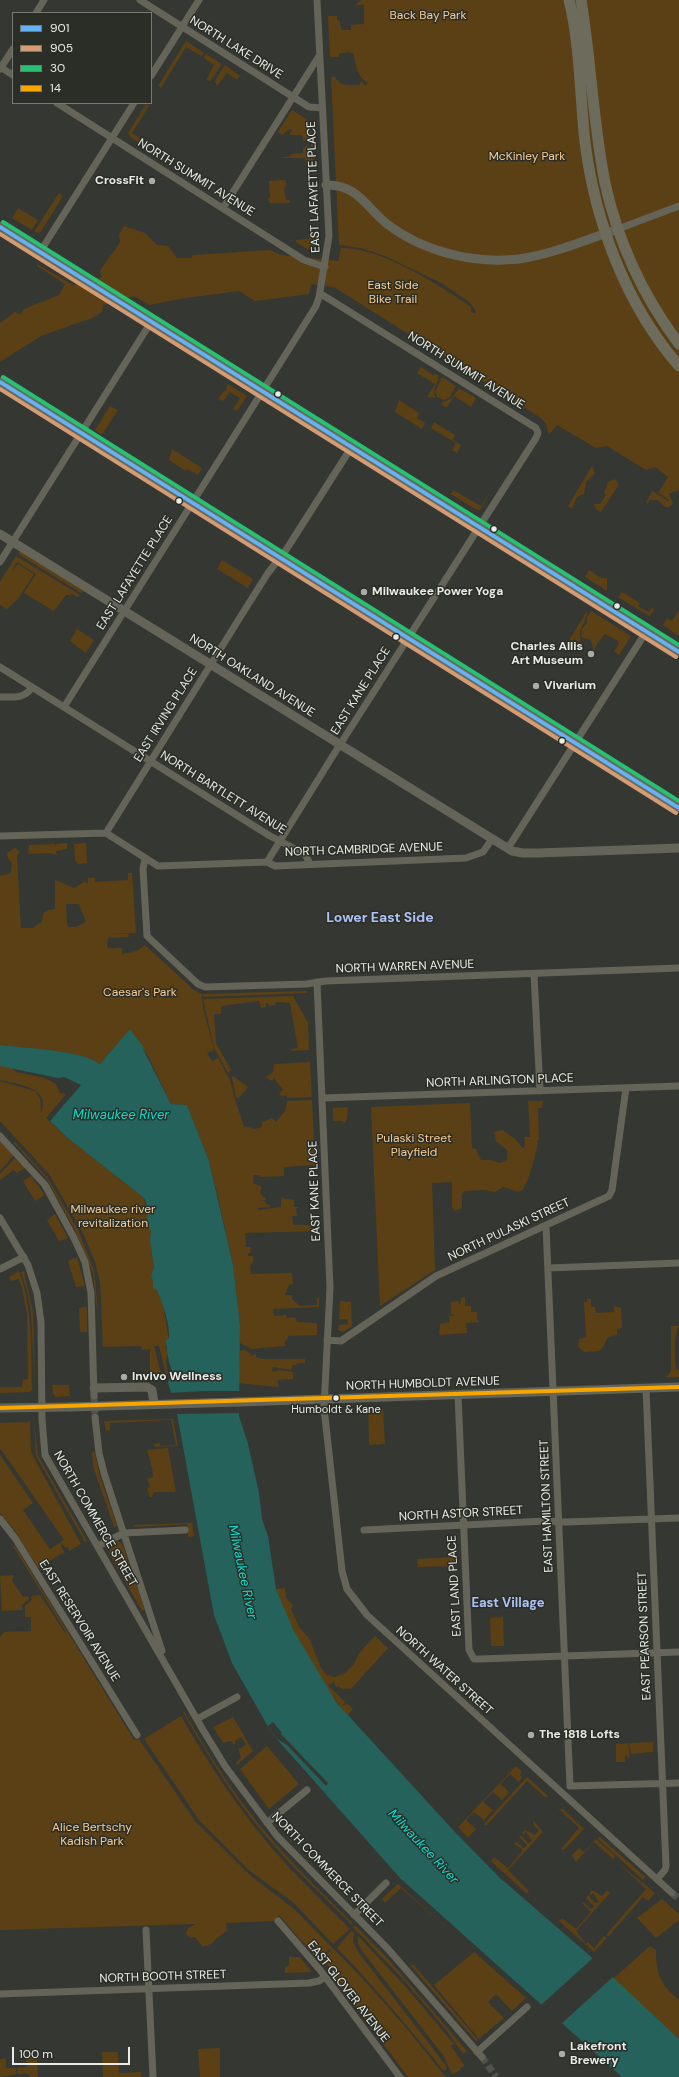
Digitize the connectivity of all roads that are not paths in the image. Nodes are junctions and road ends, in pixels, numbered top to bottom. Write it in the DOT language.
graph roads {
  1 [pos="44,0"];
  2 [pos="140,0"];
  3 [pos="199,0"];
  4 [pos="317,0"];
  5 [pos="569,0"];
  6 [pos="581,0"];
  7 [pos="37,12"];
  8 [pos="182,27"];
  9 [pos="12,50"];
  10 [pos="319,56"];
  11 [pos="0,68"];
  12 [pos="12,74"];
  13 [pos="152,74"];
  14 [pos="293,97"];
  15 [pos="59,104"];
  16 [pos="133,104"];
  17 [pos="322,108"];
  18 [pos="112,138"];
  19 [pos="326,185"];
  20 [pos="679,206"];
  21 [pos="223,208"];
  22 [pos="0,227"];
  23 [pos="618,229"];
  24 [pos="606,233"];
  25 [pos="40,252"];
  26 [pos="325,267"];
  27 [pos="321,294"];
  28 [pos="151,322"];
  29 [pos="679,344"];
  30 [pos="679,366"];
  31 [pos="0,382"];
  32 [pos="262,392"];
  33 [pos="537,430"];
  34 [pos="81,433"];
  35 [pos="351,448"];
  36 [pos="192,503"];
  37 [pos="479,528"];
  38 [pos="0,534"];
  39 [pos="13,542"];
  40 [pos="280,558"];
  41 [pos="0,562"];
  42 [pos="124,611"];
  43 [pos="646,632"];
  44 [pos="408,638"];
  45 [pos="679,652"];
  46 [pos="210,664"];
  47 [pos="0,667"];
  48 [pos="32,687"];
  49 [pos="0,697"];
  50 [pos="64,707"];
  51 [pos="576,743"];
  52 [pos="340,744"];
  53 [pos="150,761"];
  54 [pos="679,808"];
  55 [pos="106,833"];
  56 [pos="0,836"];
  57 [pos="492,839"];
  58 [pos="280,841"];
  59 [pos="508,848"];
  60 [pos="679,848"];
  61 [pos="145,859"];
  62 [pos="267,862"];
  63 [pos="310,864"];
  64 [pos="679,968"];
  65 [pos="534,974"];
  66 [pos="317,982"];
  67 [pos="679,1086"];
  68 [pos="626,1088"];
  69 [pos="540,1091"];
  70 [pos="322,1098"];
  71 [pos="0,1136"];
  72 [pos="0,1218"];
  73 [pos="546,1226"];
  74 [pos="24,1257"];
  75 [pos="679,1263"];
  76 [pos="548,1268"];
  77 [pos="0,1269"];
  78 [pos="327,1340"];
  79 [pos="679,1387"];
  80 [pos="646,1388"];
  81 [pos="554,1391"];
  82 [pos="94,1392"];
  83 [pos="458,1395"];
  84 [pos="324,1399"];
  85 [pos="154,1404"];
  86 [pos="42,1407"];
  87 [pos="0,1408"];
  88 [pos="95,1417"];
  89 [pos="679,1518"];
  90 [pos="0,1519"];
  91 [pos="651,1519"];
  92 [pos="559,1522"];
  93 [pos="464,1525"];
  94 [pos="185,1530"];
  95 [pos="364,1530"];
  96 [pos="124,1533"];
  97 [pos="98,1546"];
  98 [pos="679,1652"];
  99 [pos="657,1653"];
  100 [pos="565,1656"];
  101 [pos="166,1662"];
  102 [pos="237,1697"];
  103 [pos="197,1719"];
  104 [pos="137,1735"];
  105 [pos="679,1783"];
  106 [pos="662,1784"];
  107 [pos="570,1786"];
  108 [pos="307,1790"];
  109 [pos="562,1793"];
  110 [pos="267,1824"];
  111 [pos="657,1879"];
  112 [pos="386,1883"];
  113 [pos="672,1893"];
  114 [pos="354,1915"];
  115 [pos="278,1921"];
  116 [pos="146,1930"];
  117 [pos="325,1977"];
  118 [pos="149,1989"];
  119 [pos="0,1994"];
  120 [pos="527,2007"];
  121 [pos="153,2077"];
  122 [pos="400,2077"];
  1 -- 7 [label="street"];
  2 -- 8 [label="street, NORTH LAKE DRIVE"];
  3 -- 8 [label="street"];
  4 -- 10 [label="street, EAST LAFAYETTE PLACE"];
  5 -- 24 [label="main road"];
  6 -- 23 [label="main road"];
  8 -- 13 [label="street"];
  8 -- 14 [label="street, NORTH LAKE DRIVE"];
  9 -- 11 [label="street"];
  10 -- 14 [label="street"];
  10 -- 17 [label="street, EAST LAFAYETTE PLACE"];
  11 -- 12 [label="street"];
  14 -- 17 [label="street, NORTH LAKE DRIVE"];
  14 -- 21 [label="street"];
  15 -- 18 [label="street, NORTH SUMMIT AVENUE"];
  16 -- 18 [label="street"];
  17 -- 19 [label="street, EAST LAFAYETTE PLACE"];
  18 -- 21 [label="street, NORTH SUMMIT AVENUE"];
  18 -- 25 [label="street"];
  19 -- 24 [label="street"];
  19 -- 26 [label="street, EAST LAFAYETTE PLACE"];
  20 -- 23 [label="street"];
  21 -- 26 [label="street, NORTH SUMMIT AVENUE"];
  22 -- 25 [label="main road"];
  23 -- 24 [label="street"];
  23 -- 29 [label="main road"];
  24 -- 30 [label="main road"];
  25 -- 28 [label="main road"];
  26 -- 27 [label="street, EAST LAFAYETTE PLACE"];
  27 -- 32 [label="street, EAST LAFAYETTE PLACE"];
  27 -- 33 [label="street, NORTH SUMMIT AVENUE"];
  28 -- 32 [label="main road"];
  28 -- 34 [label="street"];
  31 -- 34 [label="main road"];
  32 -- 35 [label="main road"];
  32 -- 36 [label="street, EAST LAFAYETTE PLACE"];
  33 -- 37 [label="street, EAST KANE PLACE"];
  34 -- 36 [label="main road"];
  34 -- 39 [label="street"];
  35 -- 37 [label="main road"];
  35 -- 40 [label="street, EAST IRVING PLACE"];
  36 -- 40 [label="main road"];
  36 -- 42 [label="street, EAST LAFAYETTE PLACE"];
  37 -- 43 [label="main road"];
  37 -- 44 [label="street, EAST KANE PLACE"];
  38 -- 39 [label="street, NORTH OAKLAND AVENUE"];
  39 -- 41 [label="street"];
  39 -- 42 [label="street, NORTH OAKLAND AVENUE"];
  40 -- 44 [label="main road"];
  40 -- 46 [label="street, EAST IRVING PLACE"];
  42 -- 46 [label="street, NORTH OAKLAND AVENUE"];
  42 -- 50 [label="street, EAST LAFAYETTE PLACE"];
  43 -- 45 [label="main road"];
  43 -- 51 [label="street"];
  44 -- 51 [label="main road"];
  44 -- 52 [label="street, EAST KANE PLACE"];
  46 -- 52 [label="street, NORTH OAKLAND AVENUE"];
  46 -- 53 [label="street, EAST IRVING PLACE"];
  47 -- 48 [label="street, NORTH BARTLETT AVENUE"];
  48 -- 49 [label="street"];
  48 -- 50 [label="street, NORTH BARTLETT AVENUE"];
  50 -- 53 [label="street, NORTH BARTLETT AVENUE"];
  51 -- 54 [label="main road"];
  51 -- 59 [label="street"];
  52 -- 57 [label="street, NORTH OAKLAND AVENUE"];
  52 -- 58 [label="street, EAST KANE PLACE"];
  53 -- 55 [label="street, EAST IRVING PLACE"];
  53 -- 58 [label="street, NORTH BARTLETT AVENUE"];
  55 -- 56 [label="street"];
  55 -- 61 [label="street, NORTH CAMBRIDGE AVENUE"];
  57 -- 59 [label="street"];
  57 -- 63 [label="street, NORTH CAMBRIDGE AVENUE"];
  58 -- 62 [label="street, EAST KANE PLACE"];
  58 -- 63 [label="street, NORTH BARTLETT AVENUE"];
  59 -- 60 [label="street"];
  61 -- 62 [label="street, NORTH CAMBRIDGE AVENUE"];
  61 -- 66 [label="street, NORTH WARREN AVENUE"];
  62 -- 63 [label="street, NORTH CAMBRIDGE AVENUE"];
  64 -- 65 [label="street, NORTH WARREN AVENUE"];
  65 -- 66 [label="street, NORTH WARREN AVENUE"];
  65 -- 69 [label="street"];
  66 -- 70 [label="street, EAST KANE PLACE"];
  67 -- 68 [label="street, NORTH ARLINGTON PLACE"];
  68 -- 69 [label="street, NORTH ARLINGTON PLACE"];
  68 -- 73 [label="street, NORTH PULASKI STREET"];
  69 -- 70 [label="street, NORTH ARLINGTON PLACE"];
  70 -- 78 [label="street, EAST KANE PLACE"];
  71 -- 82 [label="street"];
  72 -- 74 [label="street, NORTH COMMERCE STREET"];
  73 -- 76 [label="street, EAST HAMILTON STREET"];
  73 -- 78 [label="street, NORTH PULASKI STREET"];
  74 -- 77 [label="street"];
  74 -- 86 [label="street, NORTH COMMERCE STREET"];
  75 -- 76 [label="street"];
  76 -- 81 [label="street, EAST HAMILTON STREET"];
  78 -- 84 [label="street, EAST KANE PLACE"];
  79 -- 80 [label="street, NORTH HUMBOLDT AVENUE"];
  80 -- 81 [label="street, NORTH HUMBOLDT AVENUE"];
  80 -- 91 [label="street, EAST PEARSON STREET"];
  81 -- 83 [label="street, NORTH HUMBOLDT AVENUE"];
  81 -- 92 [label="street, EAST HAMILTON STREET"];
  82 -- 85 [label="street"];
  83 -- 84 [label="street, NORTH HUMBOLDT AVENUE"];
  83 -- 93 [label="street, EAST LAND PLACE"];
  84 -- 85 [label="street, NORTH HUMBOLDT AVENUE, bridge"];
  84 -- 109 [label="street, NORTH WATER STREET"];
  85 -- 86 [label="street, NORTH HUMBOLDT AVENUE, bridge"];
  86 -- 87 [label="street, NORTH HUMBOLDT AVENUE"];
  86 -- 97 [label="street, NORTH COMMERCE STREET"];
  88 -- 96 [label="street, NORTH COMMERCE STREET"];
  89 -- 91 [label="street, NORTH ASTOR STREET"];
  90 -- 104 [label="street, EAST RESERVOIR AVENUE"];
  91 -- 92 [label="street, NORTH ASTOR STREET"];
  91 -- 99 [label="street, EAST PEARSON STREET"];
  92 -- 93 [label="street, NORTH ASTOR STREET"];
  92 -- 100 [label="street, EAST HAMILTON STREET"];
  93 -- 95 [label="street, NORTH ASTOR STREET"];
  93 -- 100 [label="street, EAST LAND PLACE"];
  94 -- 96 [label="street"];
  96 -- 97 [label="street"];
  96 -- 101 [label="street, NORTH COMMERCE STREET"];
  97 -- 101 [label="street, NORTH COMMERCE STREET"];
  98 -- 99 [label="street"];
  99 -- 100 [label="street"];
  99 -- 106 [label="street, EAST PEARSON STREET"];
  100 -- 107 [label="street, EAST HAMILTON STREET"];
  101 -- 103 [label="street, NORTH COMMERCE STREET"];
  102 -- 103 [label="street"];
  103 -- 110 [label="street, NORTH COMMERCE STREET"];
  105 -- 106 [label="street"];
  106 -- 107 [label="street"];
  106 -- 111 [label="street, EAST PEARSON STREET"];
  107 -- 109 [label="street"];
  108 -- 110 [label="street"];
  109 -- 111 [label="street, NORTH WATER STREET"];
  110 -- 114 [label="street, NORTH COMMERCE STREET"];
  111 -- 113 [label="street, NORTH WATER STREET"];
  112 -- 114 [label="street"];
  114 -- 120 [label="street, NORTH COMMERCE STREET"];
  115 -- 117 [label="street, EAST GLOVER AVENUE"];
  116 -- 118 [label="street"];
  117 -- 118 [label="street, NORTH BOOTH STREET"];
  117 -- 122 [label="street, EAST GLOVER AVENUE"];
  118 -- 119 [label="street, NORTH BOOTH STREET"];
  118 -- 121 [label="street"];
}
